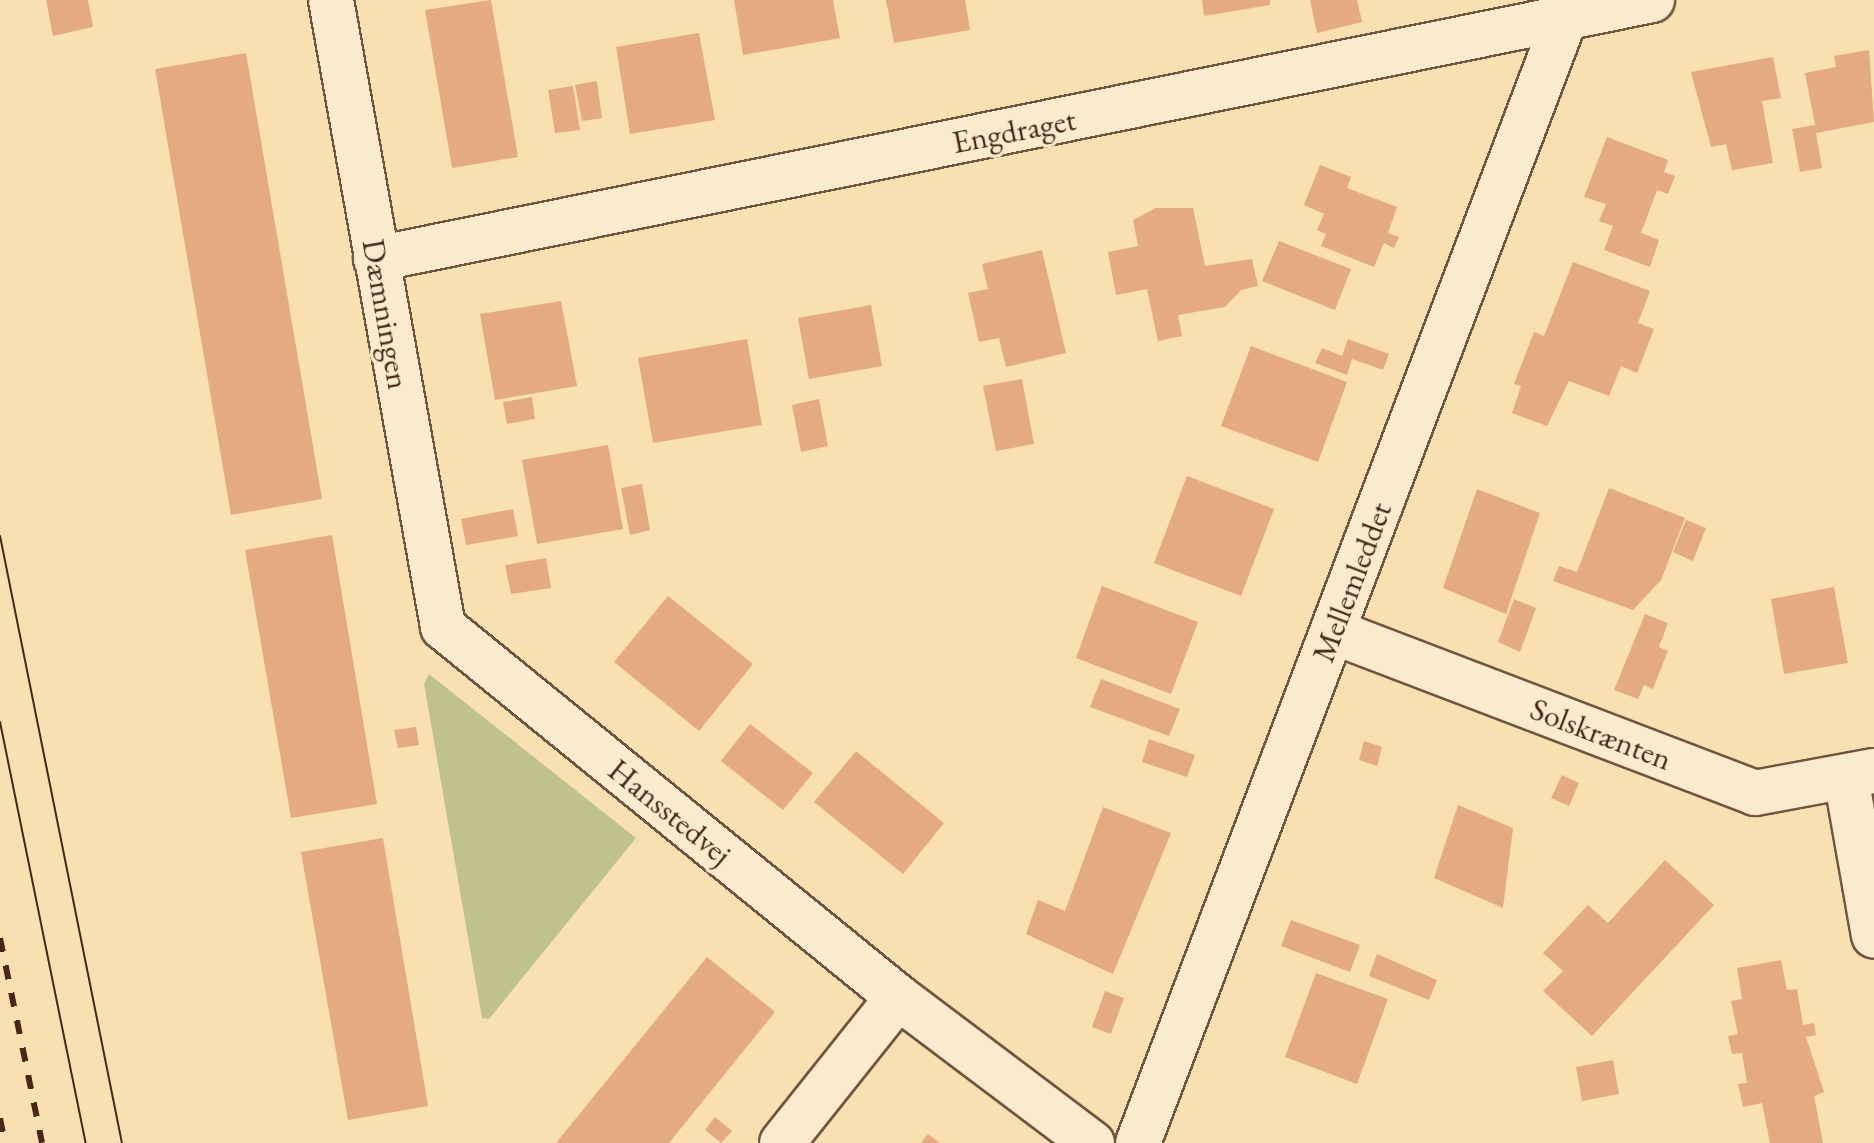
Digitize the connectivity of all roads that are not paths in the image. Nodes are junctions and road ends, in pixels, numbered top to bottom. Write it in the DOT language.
graph roads {
  1 [pos="331,0"];
  2 [pos="1652,0"];
  3 [pos="1564,21"];
  4 [pos="376,259"];
  5 [pos="443,627"];
  6 [pos="1334,632"];
  7 [pos="1860,774"];
  8 [pos="1874,936"];
  9 [pos="898,997"];
  10 [pos="782,1143"];
  11 [pos="1092,1143"];
  12 [pos="1138,1143"];
  1 -- 4 [label="street, Dæmningen"];
  2 -- 3 [label="street, Engdraget"];
  3 -- 4 [label="street, Engdraget"];
  3 -- 6 [label="street, Mellemleddet"];
  4 -- 5 [label="street, Dæmningen"];
  5 -- 9 [label="street, Hansstedvej"];
  6 -- 7 [label="street, Solskrænten"];
  6 -- 12 [label="street, Mellemleddet"];
  7 -- 8 [label="street"];
  9 -- 10 [label="street"];
  9 -- 11 [label="street, Hansstedvej"];
}
